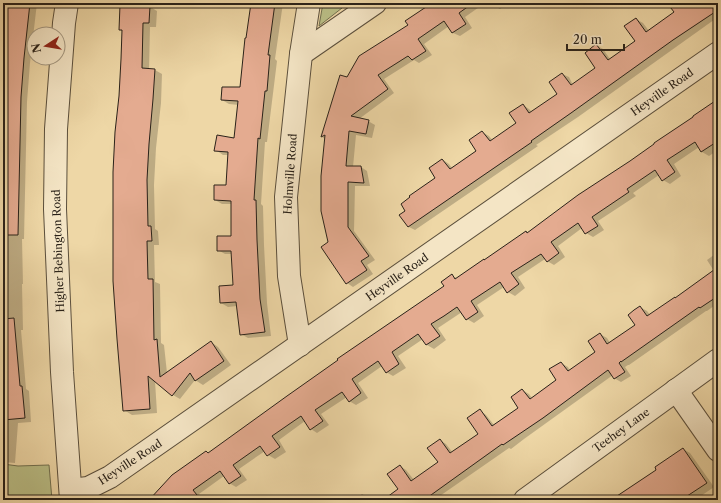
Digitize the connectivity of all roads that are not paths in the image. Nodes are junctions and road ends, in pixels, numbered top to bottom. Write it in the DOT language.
graph roads {
  1 [pos="67,3"];
  2 [pos="309,3"];
  3 [pos="375,3"];
  4 [pos="718,53"];
  5 [pos="301,54"];
  6 [pos="300,345"];
  7 [pos="718,360"];
  8 [pos="676,390"];
  9 [pos="718,450"];
  10 [pos="71,495"];
  11 [pos="525,500"];
  1 -- 10 [label="street, Higher Bebington Road"];
  2 -- 5 [label="street, Holmville Road"];
  3 -- 5 [label="street"];
  4 -- 6 [label="street, Heyville Road"];
  5 -- 6 [label="street, Holmville Road"];
  6 -- 10 [label="street, Heyville Road"];
  7 -- 8 [label="street, Teehey Lane"];
  8 -- 9 [label="street"];
  8 -- 11 [label="street, Teehey Lane"];
}
